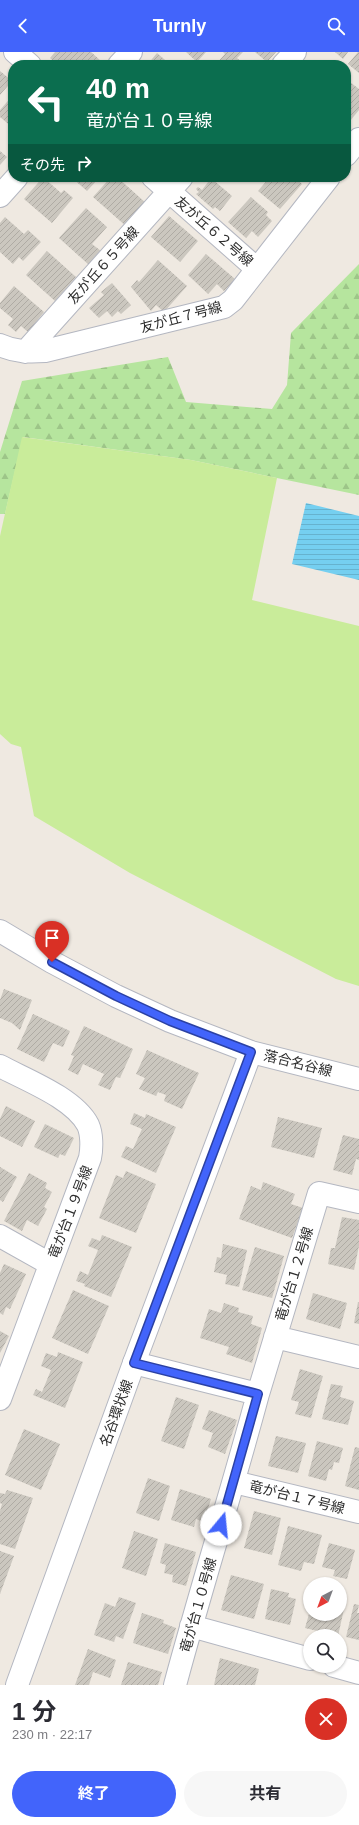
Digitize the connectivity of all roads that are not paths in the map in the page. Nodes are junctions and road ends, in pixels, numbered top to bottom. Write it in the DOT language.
graph roads {
  1 [pos="15,52"];
  2 [pos="131,52"];
  3 [pos="295,52"];
  4 [pos="24,60"];
  5 [pos="124,60"];
  6 [pos="288,60"];
  7 [pos="359,139"];
  8 [pos="351,149"];
  9 [pos="13,182"];
  10 [pos="168,182"];
  11 [pos="325,182"];
  12 [pos="0,196"];
  13 [pos="257,269"];
  14 [pos="0,344"];
  15 [pos="25,352"];
  16 [pos="0,931"];
  17 [pos="251,1052"];
  18 [pos="0,1066"];
  19 [pos="359,1079"];
  20 [pos="359,1202"];
  21 [pos="0,1236"];
  22 [pos="50,1264"];
  23 [pos="275,1337"];
  24 [pos="359,1357"];
  25 [pos="134,1363"];
  26 [pos="258,1394"];
  27 [pos="0,1399"];
  28 [pos="234,1482"];
  29 [pos="359,1512"];
  30 [pos="191,1626"];
  31 [pos="303,1657"];
  32 [pos="347,1670"];
  33 [pos="359,1673"];
  34 [pos="17,1685"];
  35 [pos="175,1685"];
  1 -- 4 [label="street"];
  2 -- 5 [label="street"];
  3 -- 6 [label="street"];
  7 -- 8 [label="street"];
  9 -- 12 [label="street"];
  10 -- 13 [label="street, 友が丘６２号線"];
  10 -- 15 [label="street, 友が丘６５号線"];
  11 -- 13 [label="street, 友が丘７号線"];
  13 -- 15 [label="street, 友が丘７号線"];
  14 -- 15 [label="street, 友が丘７号線"];
  16 -- 17 [label="street, 落合名谷線"];
  17 -- 19 [label="street, 落合名谷線"];
  17 -- 25 [label="street, 名谷環状線"];
  18 -- 22 [label="street, 竜が台１９号線"];
  20 -- 23 [label="street, 竜が台１２号線"];
  21 -- 22 [label="street"];
  22 -- 27 [label="street, 竜が台１９号線"];
  23 -- 24 [label="street"];
  23 -- 26 [label="street, 竜が台１２号線"];
  25 -- 26 [label="street"];
  25 -- 34 [label="street, 名谷環状線"];
  26 -- 28 [label="street, 竜が台１０号線"];
  28 -- 29 [label="street, 竜が台１７号線"];
  28 -- 30 [label="street, 竜が台１０号線"];
  30 -- 31 [label="street"];
  30 -- 35 [label="street, 竜が台１０号線"];
  32 -- 33 [label="street"];
}
